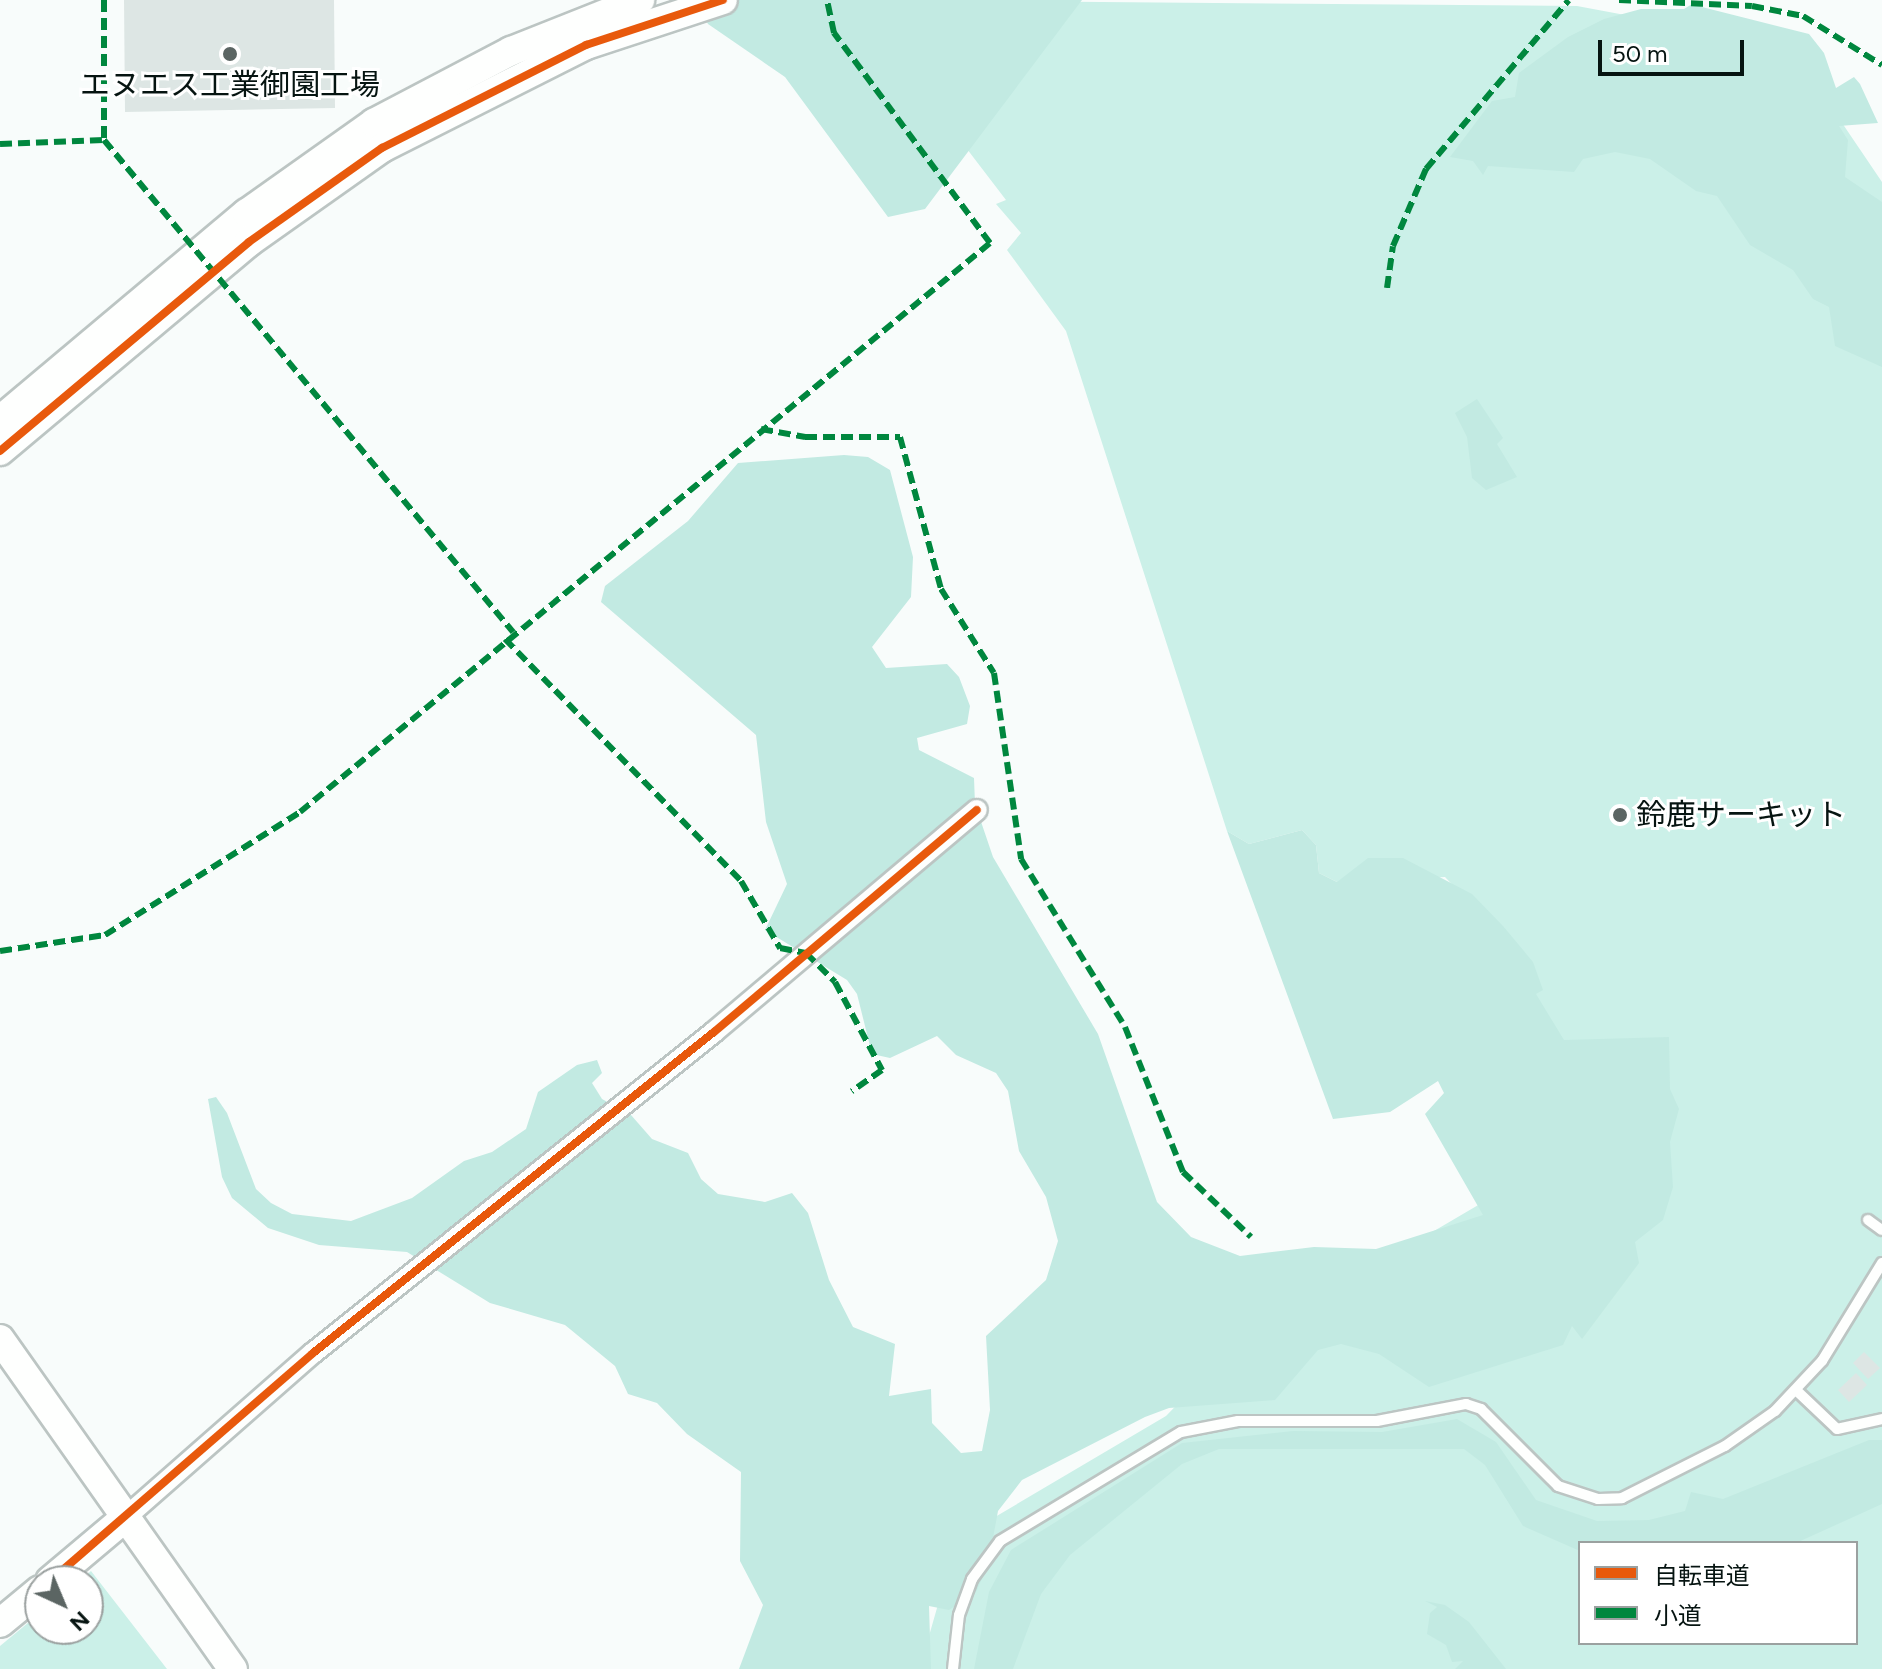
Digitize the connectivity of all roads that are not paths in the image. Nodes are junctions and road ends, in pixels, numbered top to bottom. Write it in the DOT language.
graph roads {
  1 [pos="640,0"];
  2 [pos="723,0"];
  3 [pos="0,420"];
  4 [pos="0,451"];
  5 [pos="977,810"];
  6 [pos="1868,1220"];
  7 [pos="1882,1230"];
  8 [pos="1882,1263"];
  9 [pos="0,1339"];
  10 [pos="1797,1391"];
  11 [pos="1882,1419"];
  12 [pos="126,1517"];
  13 [pos="69,1565"];
  14 [pos="24,1603"];
  15 [pos="0,1623"];
  16 [pos="233,1669"];
  17 [pos="953,1669"];
  1 -- 3 [label="street"];
  2 -- 4 [label="street"];
  5 -- 12 [label="street"];
  6 -- 7 [label="lane"];
  8 -- 10 [label="lane"];
  9 -- 12 [label="street"];
  10 -- 11 [label="lane"];
  10 -- 17 [label="lane"];
  12 -- 13 [label="street"];
  12 -- 16 [label="street"];
  14 -- 15 [label="street"];
}
